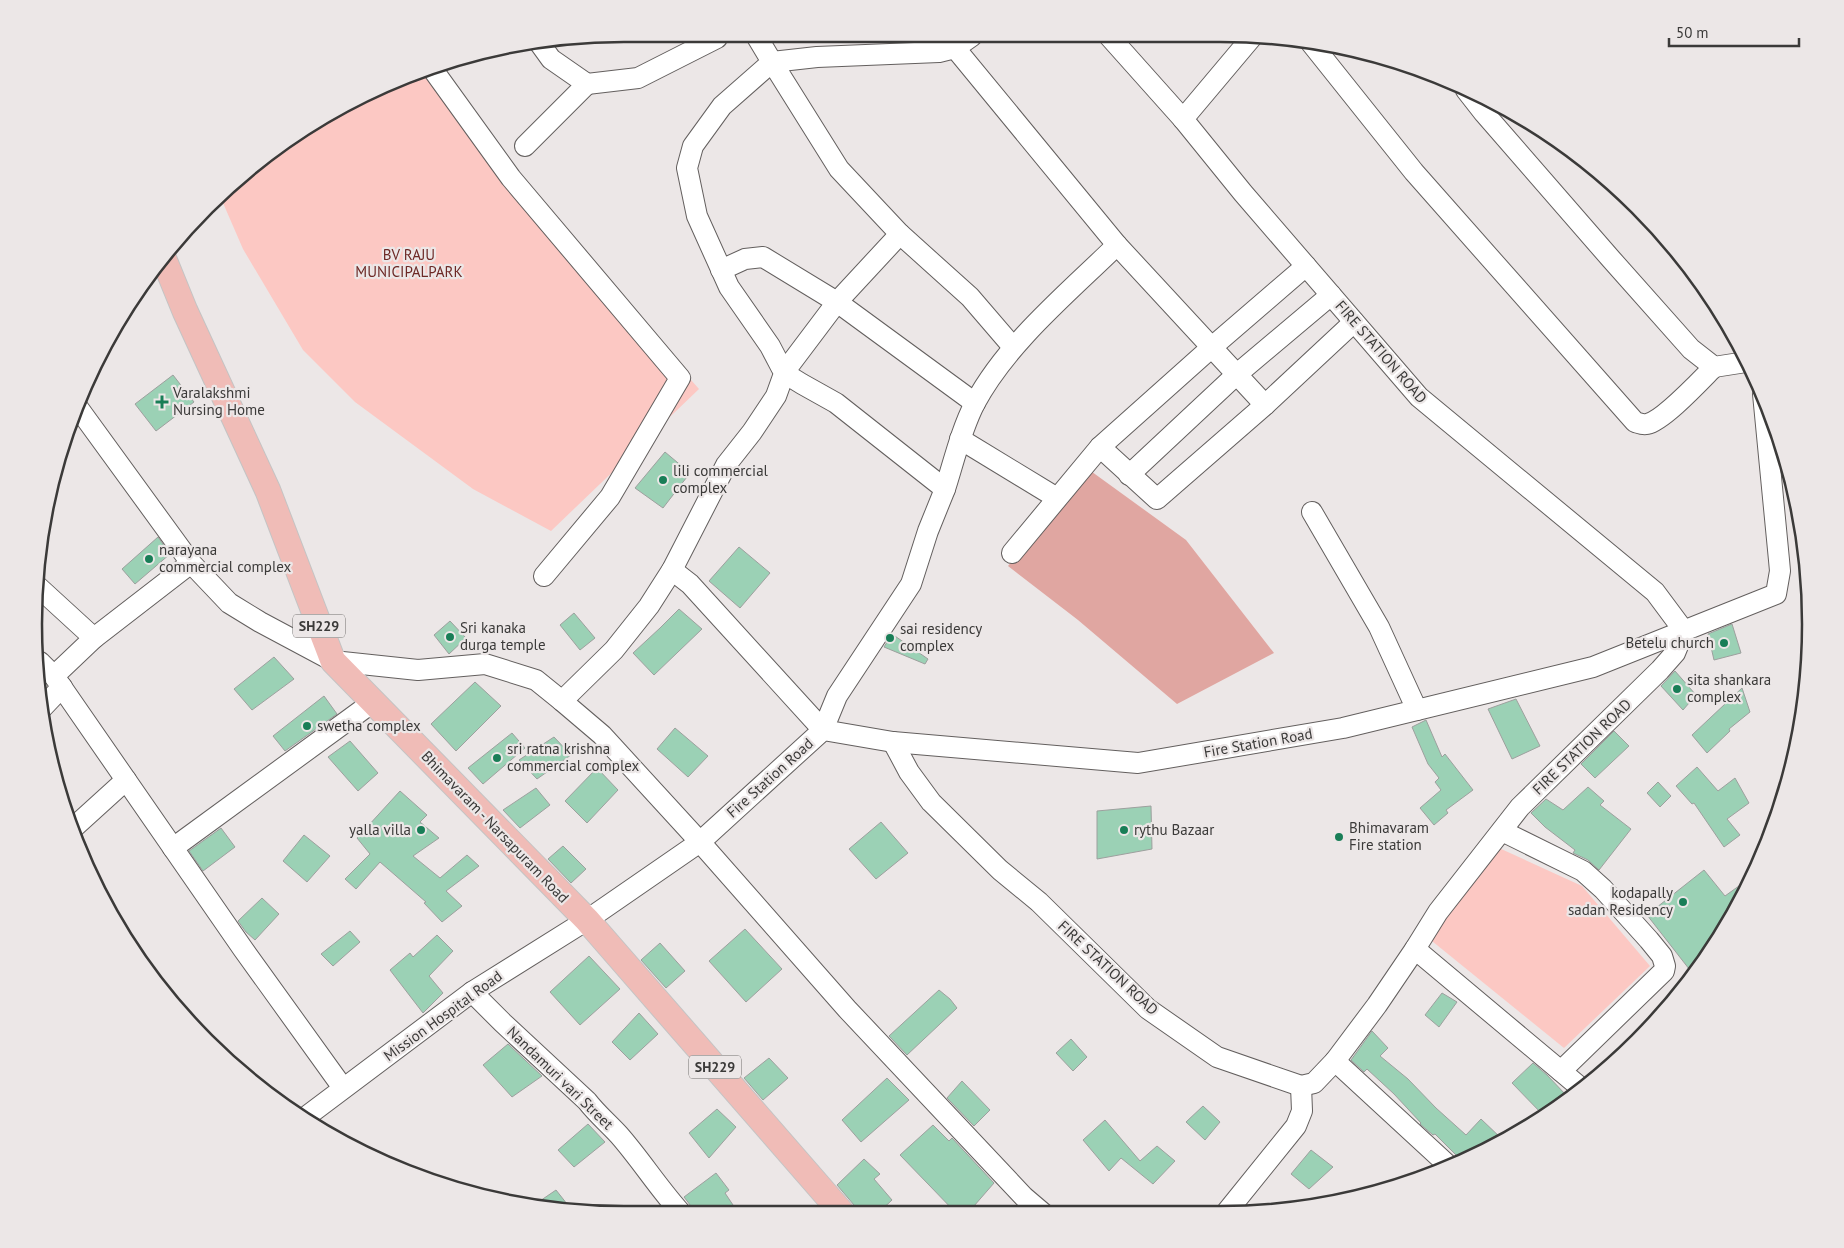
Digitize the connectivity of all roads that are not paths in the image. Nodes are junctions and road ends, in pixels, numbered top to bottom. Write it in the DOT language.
graph roads {
  1 [pos="694,43"];
  2 [pos="761,43"];
  3 [pos="962,43"];
  4 [pos="1115,43"];
  5 [pos="1246,44"];
  6 [pos="543,48"];
  7 [pos="955,48"];
  8 [pos="1317,51"];
  9 [pos="772,62"];
  10 [pos="436,74"];
  11 [pos="587,84"];
  12 [pos="1475,101"];
  13 [pos="1183,119"];
  14 [pos="524,146"];
  15 [pos="900,234"];
  16 [pos="1117,245"];
  17 [pos="167,266"];
  18 [pos="1306,266"];
  19 [pos="721,270"];
  20 [pos="1331,295"];
  21 [pos="836,302"];
  22 [pos="1354,322"];
  23 [pos="1013,347"];
  24 [pos="1212,347"];
  25 [pos="1740,363"];
  26 [pos="1714,368"];
  27 [pos="785,371"];
  28 [pos="1236,375"];
  29 [pos="975,403"];
  30 [pos="1265,405"];
  31 [pos="82,413"];
  32 [pos="1766,424"];
  33 [pos="960,439"];
  34 [pos="1100,447"];
  35 [pos="1129,475"];
  36 [pos="945,490"];
  37 [pos="1057,498"];
  38 [pos="1312,512"];
  39 [pos="1012,554"];
  40 [pos="191,563"];
  41 [pos="672,570"];
  42 [pos="544,576"];
  43 [pos="44,592"];
  44 [pos="1684,631"];
  45 [pos="94,638"];
  46 [pos="333,661"];
  47 [pos="44,667"];
  48 [pos="58,682"];
  49 [pos="47,700"];
  50 [pos="562,701"];
  51 [pos="373,702"];
  52 [pos="1417,710"];
  53 [pos="823,730"];
  54 [pos="893,742"];
  55 [pos="126,780"];
  56 [pos="78,824"];
  57 [pos="1502,830"];
  58 [pos="700,842"];
  59 [pos="173,848"];
  60 [pos="587,920"];
  61 [pos="1415,949"];
  62 [pos="472,992"];
  63 [pos="1335,1061"];
  64 [pos="1561,1071"];
  65 [pos="1576,1084"];
  66 [pos="1301,1086"];
  67 [pos="343,1088"];
  68 [pos="310,1113"];
  69 [pos="1443,1161"];
  70 [pos="674,1205"];
  71 [pos="835,1205"];
  72 [pos="1033,1205"];
  73 [pos="1233,1205"];
  1 -- 11 [label="street"];
  2 -- 9 [label="street"];
  3 -- 7 [label="street"];
  4 -- 13 [label="street, FIRE STATION ROAD"];
  5 -- 13 [label="street"];
  6 -- 11 [label="street"];
  7 -- 9 [label="street"];
  7 -- 16 [label="street"];
  8 -- 26 [label="street"];
  9 -- 15 [label="street"];
  9 -- 19 [label="street"];
  10 -- 42 [label="street"];
  11 -- 14 [label="street"];
  12 -- 26 [label="street"];
  13 -- 18 [label="street, FIRE STATION ROAD"];
  15 -- 21 [label="street"];
  15 -- 23 [label="street"];
  16 -- 23 [label="street"];
  16 -- 24 [label="street"];
  17 -- 46 [label="main road, Bhimavaram - Narsapuram Road / SH229"];
  18 -- 20 [label="street, FIRE STATION ROAD"];
  18 -- 24 [label="street"];
  19 -- 21 [label="street"];
  19 -- 27 [label="street"];
  20 -- 22 [label="street, FIRE STATION ROAD"];
  20 -- 28 [label="street"];
  21 -- 27 [label="street"];
  21 -- 29 [label="street"];
  22 -- 30 [label="street"];
  22 -- 44 [label="street, FIRE STATION ROAD"];
  23 -- 29 [label="street"];
  24 -- 28 [label="street"];
  24 -- 34 [label="street"];
  25 -- 26 [label="street"];
  27 -- 36 [label="street"];
  27 -- 41 [label="street"];
  28 -- 30 [label="street"];
  28 -- 35 [label="street"];
  29 -- 33 [label="street"];
  30 -- 35 [label="street"];
  31 -- 40 [label="street"];
  32 -- 44 [label="street, Fire Station Road"];
  33 -- 36 [label="street"];
  33 -- 37 [label="street"];
  34 -- 35 [label="street"];
  34 -- 37 [label="street"];
  36 -- 53 [label="street"];
  37 -- 39 [label="street"];
  38 -- 52 [label="street"];
  40 -- 45 [label="street"];
  40 -- 46 [label="street"];
  41 -- 50 [label="street"];
  41 -- 53 [label="street"];
  43 -- 45 [label="street"];
  44 -- 52 [label="street, Fire Station Road"];
  44 -- 57 [label="street, FIRE STATION ROAD"];
  45 -- 48 [label="street"];
  46 -- 50 [label="street"];
  46 -- 51 [label="main road, Bhimavaram - Narsapuram Road / SH229"];
  47 -- 48 [label="street"];
  48 -- 49 [label="street"];
  48 -- 55 [label="street"];
  50 -- 58 [label="street"];
  51 -- 59 [label="street"];
  51 -- 60 [label="main road, Bhimavaram - Narsapuram Road / SH229"];
  52 -- 54 [label="street, Fire Station Road"];
  53 -- 54 [label="street, Fire Station Road"];
  53 -- 58 [label="street, Fire Station Road"];
  54 -- 66 [label="street, FIRE STATION ROAD"];
  55 -- 56 [label="street"];
  55 -- 59 [label="street"];
  57 -- 61 [label="street, FIRE STATION ROAD"];
  57 -- 64 [label="street"];
  58 -- 60 [label="street, Fire Station Road"];
  58 -- 72 [label="street"];
  59 -- 67 [label="street"];
  60 -- 62 [label="street, Mission Hospital Road"];
  60 -- 71 [label="main road, Bhimavaram - Narsapuram Road / SH229"];
  61 -- 63 [label="street, FIRE STATION ROAD"];
  61 -- 64 [label="street"];
  62 -- 67 [label="street, Mission Hospital Road"];
  62 -- 70 [label="street, Nandamuri vari Street"];
  63 -- 66 [label="street, FIRE STATION ROAD"];
  63 -- 69 [label="street"];
  64 -- 65 [label="street"];
  66 -- 73 [label="street"];
  67 -- 68 [label="street, Mission Hospital Road"];
}
